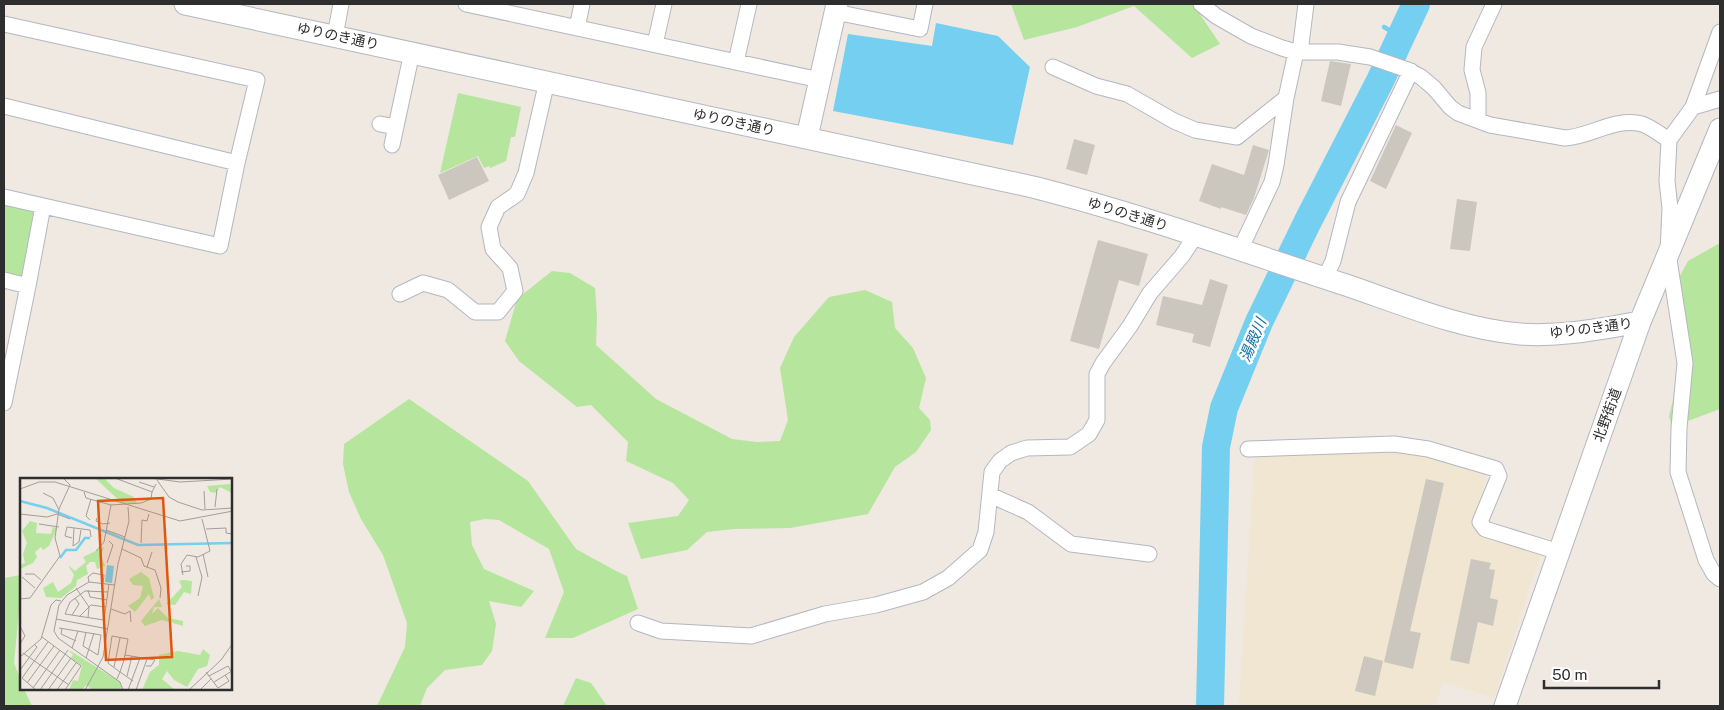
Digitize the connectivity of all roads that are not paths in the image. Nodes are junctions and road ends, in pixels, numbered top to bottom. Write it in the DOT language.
graph roads {
  1 [pos="185,4"];
  2 [pos="341,4"];
  3 [pos="466,4"];
  4 [pos="582,4"];
  5 [pos="664,4"];
  6 [pos="749,4"];
  7 [pos="925,4"];
  8 [pos="1202,4"];
  9 [pos="1306,4"];
  10 [pos="1494,4"];
  11 [pos="836,8"];
  12 [pos="1217,10"];
  13 [pos="4,24"];
  14 [pos="577,28"];
  15 [pos="1720,32"];
  16 [pos="335,36"];
  17 [pos="655,44"];
  18 [pos="412,52"];
  19 [pos="1298,52"];
  20 [pos="736,62"];
  21 [pos="1053,67"];
  22 [pos="1410,70"];
  23 [pos="820,80"];
  24 [pos="546,81"];
  25 [pos="1286,98"];
  26 [pos="1720,99"];
  27 [pos="4,106"];
  28 [pos="1693,107"];
  29 [pos="1478,119"];
  30 [pos="380,124"];
  31 [pos="396,127"];
  32 [pos="1720,128"];
  33 [pos="808,137"];
  34 [pos="1670,140"];
  35 [pos="392,145"];
  36 [pos="237,163"];
  37 [pos="4,197"];
  38 [pos="43,206"];
  39 [pos="1196,235"];
  40 [pos="1240,250"];
  41 [pos="1668,253"];
  42 [pos="1325,278"];
  43 [pos="4,280"];
  44 [pos="28,286"];
  45 [pos="400,294"];
  46 [pos="1640,322"];
  47 [pos="8,363"];
  48 [pos="4,403"];
  49 [pos="1248,449"];
  50 [pos="990,494"];
  51 [pos="1559,552"];
  52 [pos="1149,554"];
  53 [pos="1720,579"];
  54 [pos="638,622"];
  55 [pos="1505,706"];
  1 -- 16 [label="street, ゆりのき通り"];
  2 -- 16 [label="street"];
  3 -- 14 [label="street"];
  4 -- 14 [label="street"];
  5 -- 17 [label="street"];
  6 -- 20 [label="street"];
  7 -- 11 [label="street"];
  8 -- 12 [label="street"];
  9 -- 19 [label="street"];
  10 -- 29 [label="street"];
  11 -- 23 [label="street"];
  12 -- 19 [label="street"];
  13 -- 36 [label="street"];
  14 -- 17 [label="street"];
  15 -- 28 [label="street"];
  16 -- 18 [label="street, ゆりのき通り"];
  17 -- 20 [label="street"];
  18 -- 24 [label="street, ゆりのき通り"];
  18 -- 31 [label="street"];
  19 -- 22 [label="street"];
  19 -- 25 [label="street"];
  20 -- 23 [label="street"];
  21 -- 25 [label="street"];
  22 -- 29 [label="street"];
  22 -- 42 [label="street"];
  23 -- 33 [label="street"];
  24 -- 33 [label="street, ゆりのき通り"];
  24 -- 45 [label="street"];
  25 -- 40 [label="street"];
  26 -- 28 [label="street"];
  27 -- 36 [label="street"];
  28 -- 34 [label="street"];
  29 -- 34 [label="street"];
  30 -- 31 [label="street"];
  31 -- 35 [label="street"];
  32 -- 41 [label="street, 北野街道"];
  33 -- 39 [label="street, ゆりのき通り"];
  34 -- 41 [label="street"];
  36 -- 38 [label="street"];
  37 -- 38 [label="street"];
  38 -- 44 [label="street"];
  39 -- 40 [label="street, ゆりのき通り"];
  39 -- 50 [label="street"];
  40 -- 42 [label="street, ゆりのき通り"];
  41 -- 46 [label="street, 北野街道"];
  41 -- 53 [label="street"];
  42 -- 46 [label="street, ゆりのき通り"];
  43 -- 44 [label="street"];
  44 -- 47 [label="street"];
  46 -- 51 [label="street, 北野街道"];
  47 -- 48 [label="street"];
  49 -- 51 [label="street"];
  50 -- 52 [label="street"];
  50 -- 54 [label="street"];
  51 -- 55 [label="street, 北野街道"];
}
